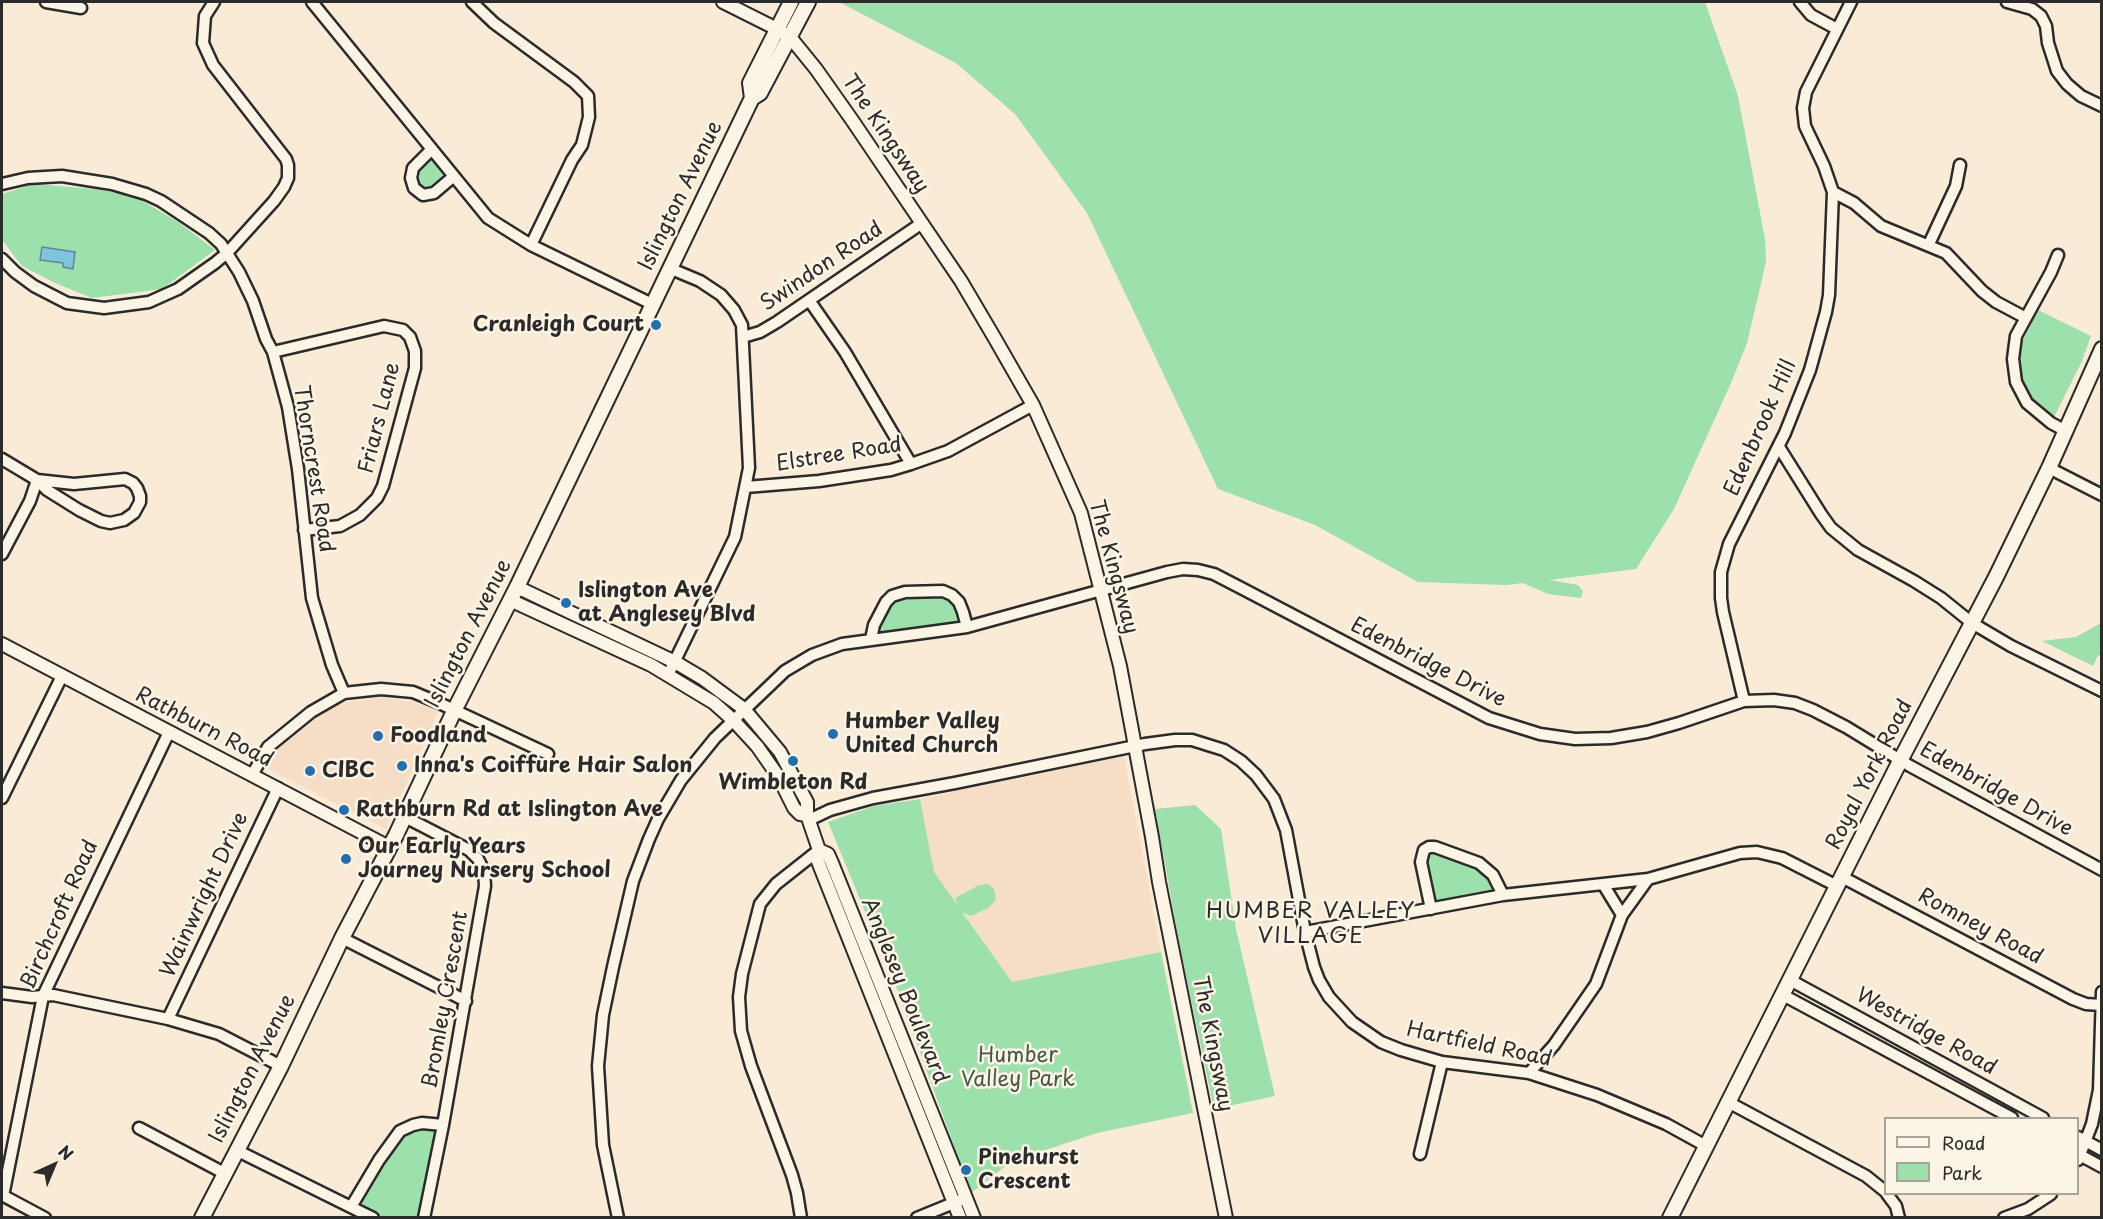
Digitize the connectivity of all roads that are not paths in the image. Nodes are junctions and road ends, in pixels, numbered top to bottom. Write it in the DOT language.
graph roads {
  1 [pos="46,2"];
  2 [pos="214,2"];
  3 [pos="312,2"];
  4 [pos="472,2"];
  5 [pos="723,2"];
  6 [pos="791,2"];
  7 [pos="808,2"];
  8 [pos="1800,2"];
  9 [pos="1851,2"];
  10 [pos="2007,2"];
  11 [pos="81,8"];
  12 [pos="777,29"];
  13 [pos="1837,29"];
  14 [pos="790,37"];
  15 [pos="752,98"];
  16 [pos="2102,106"];
  17 [pos="432,149"];
  18 [pos="1960,165"];
  19 [pos="454,176"];
  20 [pos="2,184"];
  21 [pos="1833,192"];
  22 [pos="922,223"];
  23 [pos="1929,244"];
  24 [pos="531,245"];
  25 [pos="227,253"];
  26 [pos="2058,255"];
  27 [pos="2,259"];
  28 [pos="669,268"];
  29 [pos="809,300"];
  30 [pos="652,304"];
  31 [pos="2026,318"];
  32 [pos="742,337"];
  33 [pos="2102,349"];
  34 [pos="273,352"];
  35 [pos="1033,405"];
  36 [pos="2066,431"];
  37 [pos="1779,447"];
  38 [pos="2,459"];
  39 [pos="911,464"];
  40 [pos="2049,468"];
  41 [pos="37,480"];
  42 [pos="746,487"];
  43 [pos="2102,495"];
  44 [pos="304,530"];
  45 [pos="2,554"];
  46 [pos="517,587"];
  47 [pos="1101,589"];
  48 [pos="510,600"];
  49 [pos="1972,623"];
  50 [pos="967,627"];
  51 [pos="871,639"];
  52 [pos="2,644"];
  53 [pos="675,662"];
  54 [pos="668,675"];
  55 [pos="62,676"];
  56 [pos="2102,691"];
  57 [pos="344,693"];
  58 [pos="1744,701"];
  59 [pos="455,709"];
  60 [pos="744,710"];
  61 [pos="733,720"];
  62 [pos="169,732"];
  63 [pos="1134,746"];
  64 [pos="548,754"];
  65 [pos="1901,759"];
  66 [pos="252,775"];
  67 [pos="278,788"];
  68 [pos="2,798"];
  69 [pos="405,817"];
  70 [pos="808,817"];
  71 [pos="389,847"];
  72 [pos="819,850"];
  73 [pos="2102,870"];
  74 [pos="1648,879"];
  75 [pos="1840,881"];
  76 [pos="1603,884"];
  77 [pos="1503,895"];
  78 [pos="1431,909"];
  79 [pos="1622,915"];
  80 [pos="1305,932"];
  81 [pos="342,938"];
  82 [pos="1790,980"];
  83 [pos="2102,992"];
  84 [pos="2,993"];
  85 [pos="1783,995"];
  86 [pos="43,996"];
  87 [pos="466,1001"];
  88 [pos="2101,1005"];
  89 [pos="168,1019"];
  90 [pos="1442,1062"];
  91 [pos="281,1066"];
  92 [pos="1529,1073"];
  93 [pos="1728,1102"];
  94 [pos="2008,1117"];
  95 [pos="2039,1117"];
  96 [pos="443,1125"];
  97 [pos="140,1128"];
  98 [pos="2082,1139"];
  99 [pos="1706,1146"];
  100 [pos="236,1150"];
  101 [pos="2102,1150"];
  102 [pos="1420,1154"];
  103 [pos="2079,1156"];
  104 [pos="2102,1167"];
  105 [pos="224,1173"];
  106 [pos="1884,1191"];
  107 [pos="2,1195"];
  108 [pos="1888,1195"];
  109 [pos="2049,1195"];
  110 [pos="961,1201"];
  111 [pos="351,1207"];
  112 [pos="45,1218"];
  113 [pos="202,1218"];
  114 [pos="373,1218"];
  115 [pos="424,1218"];
  116 [pos="618,1218"];
  117 [pos="801,1218"];
  118 [pos="917,1218"];
  119 [pos="960,1218"];
  120 [pos="974,1218"];
  121 [pos="1226,1218"];
  122 [pos="1670,1218"];
  123 [pos="1899,1218"];
  124 [pos="2004,1218"];
  1 -- 11 [label="street"];
  2 -- 25 [label="street"];
  3 -- 17 [label="street"];
  4 -- 24 [label="street"];
  5 -- 12 [label="street, The Kingsway"];
  6 -- 12 [label="main road, Islington Avenue"];
  7 -- 14 [label="main road, Islington Avenue"];
  8 -- 13 [label="street"];
  9 -- 13 [label="street, Edenbrook Hill"];
  10 -- 16 [label="street"];
  12 -- 14 [label="street, The Kingsway"];
  12 -- 15 [label="main road, Islington Avenue"];
  13 -- 21 [label="street, Edenbrook Hill"];
  14 -- 15 [label="main road, Islington Avenue"];
  14 -- 22 [label="street, The Kingsway"];
  15 -- 28 [label="main road, Islington Avenue"];
  17 -- 19 [label="street"];
  17 -- 19 [label="street"];
  18 -- 23 [label="street"];
  19 -- 24 [label="street"];
  20 -- 25 [label="street, Thorncrest Road"];
  21 -- 23 [label="street"];
  21 -- 37 [label="street, Edenbrook Hill"];
  22 -- 29 [label="street, Swindon Road"];
  22 -- 35 [label="street, The Kingsway"];
  23 -- 31 [label="street"];
  24 -- 30 [label="street"];
  25 -- 27 [label="street"];
  25 -- 34 [label="street, Thorncrest Road"];
  26 -- 31 [label="street"];
  28 -- 30 [label="main road, Islington Avenue"];
  28 -- 32 [label="street"];
  29 -- 32 [label="street, Swindon Road"];
  29 -- 39 [label="street"];
  30 -- 46 [label="main road, Islington Avenue"];
  31 -- 36 [label="street"];
  32 -- 42 [label="street"];
  33 -- 36 [label="main road, Royal York Road"];
  34 -- 44 [label="street, Thorncrest Road"];
  34 -- 44 [label="street, Friars Lane"];
  35 -- 39 [label="street, Elstree Road"];
  35 -- 47 [label="street, The Kingsway"];
  36 -- 40 [label="main road, Royal York Road"];
  37 -- 49 [label="street"];
  37 -- 58 [label="street, Edenbrook Hill"];
  38 -- 41 [label="street"];
  39 -- 42 [label="street, Elstree Road"];
  40 -- 43 [label="street"];
  40 -- 49 [label="main road, Royal York Road"];
  41 -- 41 [label="street"];
  41 -- 45 [label="street"];
  42 -- 53 [label="street"];
  44 -- 57 [label="street, Thorncrest Road"];
  46 -- 48 [label="main road, Islington Avenue"];
  46 -- 53 [label="street, Anglesey Boulevard"];
  47 -- 50 [label="street, Edenbridge Drive"];
  47 -- 58 [label="street, Edenbridge Drive"];
  47 -- 63 [label="street, The Kingsway"];
  48 -- 54 [label="street, Anglesey Boulevard"];
  48 -- 59 [label="main road, Islington Avenue"];
  49 -- 56 [label="street"];
  49 -- 65 [label="main road, Royal York Road"];
  50 -- 51 [label="street, Edenbridge Drive"];
  50 -- 51 [label="street"];
  51 -- 60 [label="street, Edenbridge Drive"];
  52 -- 55 [label="street, Rathburn Road"];
  53 -- 54 [label="street"];
  53 -- 60 [label="street, Anglesey Boulevard"];
  54 -- 61 [label="street, Anglesey Boulevard"];
  55 -- 62 [label="street, Rathburn Road"];
  55 -- 68 [label="street"];
  57 -- 59 [label="street"];
  57 -- 66 [label="street"];
  58 -- 65 [label="street, Edenbridge Drive"];
  59 -- 64 [label="street"];
  59 -- 69 [label="main road, Islington Avenue"];
  60 -- 61 [label="street, Edenbridge Drive"];
  60 -- 70 [label="street, Anglesey Boulevard"];
  61 -- 70 [label="street, Anglesey Boulevard"];
  61 -- 116 [label="street, Edenbridge Drive"];
  62 -- 66 [label="street, Rathburn Road"];
  62 -- 86 [label="street, Birchcroft Road"];
  63 -- 70 [label="street, Hartfield Road"];
  63 -- 80 [label="street, Hartfield Road"];
  63 -- 121 [label="street, The Kingsway"];
  65 -- 73 [label="street, Edenbridge Drive"];
  65 -- 75 [label="main road, Royal York Road"];
  66 -- 67 [label="street, Rathburn Road"];
  67 -- 71 [label="street, Rathburn Road"];
  67 -- 89 [label="street, Wainwright Drive"];
  69 -- 71 [label="main road, Islington Avenue"];
  69 -- 87 [label="street, Bromley Crescent"];
  70 -- 72 [label="street, Anglesey Boulevard"];
  71 -- 81 [label="main road, Islington Avenue"];
  72 -- 110 [label="street, Anglesey Boulevard"];
  72 -- 117 [label="street"];
  74 -- 75 [label="street, Romney Road"];
  74 -- 76 [label="street, Romney Road"];
  74 -- 79 [label="street"];
  75 -- 82 [label="main road, Royal York Road"];
  75 -- 88 [label="street, Romney Road"];
  76 -- 77 [label="street, Romney Road"];
  76 -- 79 [label="street"];
  77 -- 78 [label="street, Romney Road"];
  77 -- 78 [label="street"];
  78 -- 80 [label="street, Romney Road"];
  79 -- 92 [label="street"];
  80 -- 90 [label="street, Hartfield Road"];
  81 -- 87 [label="street"];
  81 -- 91 [label="main road, Islington Avenue"];
  82 -- 85 [label="main road, Royal York Road"];
  82 -- 95 [label="street, Westridge Road"];
  83 -- 88 [label="street"];
  84 -- 86 [label="street"];
  85 -- 93 [label="main road, Royal York Road"];
  85 -- 94 [label="street, Westridge Road"];
  86 -- 89 [label="street"];
  86 -- 107 [label="street, Birchcroft Road"];
  87 -- 96 [label="street, Bromley Crescent"];
  88 -- 98 [label="street"];
  89 -- 91 [label="street"];
  90 -- 92 [label="street, Hartfield Road"];
  90 -- 102 [label="street"];
  91 -- 100 [label="main road, Islington Avenue"];
  92 -- 99 [label="street, Hartfield Road"];
  93 -- 99 [label="main road, Royal York Road"];
  93 -- 106 [label="street"];
  96 -- 111 [label="street"];
  96 -- 115 [label="street, Bromley Crescent"];
  97 -- 105 [label="street"];
  98 -- 101 [label="street"];
  99 -- 122 [label="main road, Royal York Road"];
  100 -- 105 [label="main road, Islington Avenue"];
  100 -- 111 [label="street"];
  103 -- 104 [label="street"];
  105 -- 113 [label="main road, Islington Avenue"];
  107 -- 112 [label="street"];
  108 -- 123 [label="street"];
  109 -- 124 [label="street"];
  110 -- 118 [label="street"];
  110 -- 119 [label="street, Anglesey Boulevard"];
  110 -- 120 [label="street, Anglesey Boulevard"];
  111 -- 114 [label="street"];
}
